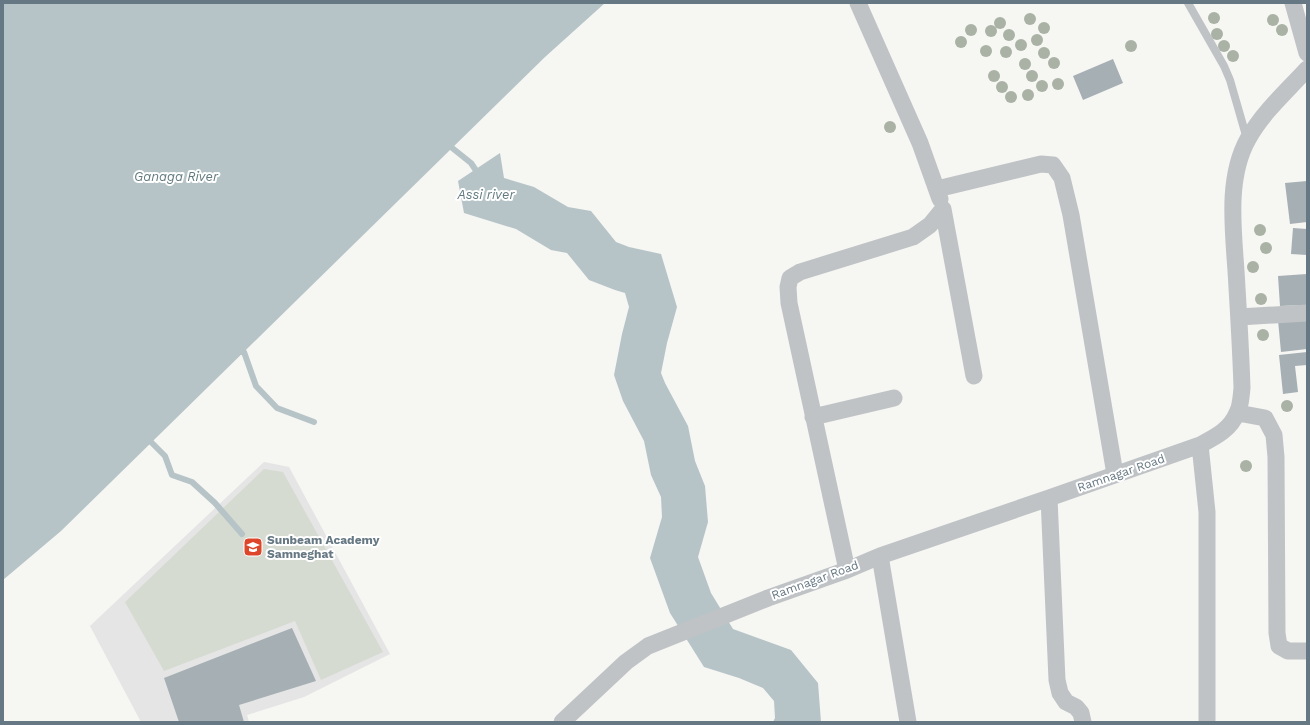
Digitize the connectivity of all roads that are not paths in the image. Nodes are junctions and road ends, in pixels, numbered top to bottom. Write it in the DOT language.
graph roads {
  1 [pos="858,3"];
  2 [pos="1188,3"];
  3 [pos="1293,3"];
  4 [pos="1307,53"];
  5 [pos="1307,69"];
  6 [pos="1248,140"];
  7 [pos="937,189"];
  8 [pos="943,209"];
  9 [pos="1307,313"];
  10 [pos="1239,317"];
  11 [pos="974,376"];
  12 [pos="894,398"];
  13 [pos="1238,412"];
  14 [pos="814,417"];
  15 [pos="1200,445"];
  16 [pos="1115,474"];
  17 [pos="1049,498"];
  18 [pos="880,556"];
  19 [pos="847,570"];
  20 [pos="1307,651"];
  21 [pos="562,722"];
  22 [pos="908,722"];
  23 [pos="1083,722"];
  24 [pos="1207,722"];
  1 -- 7 [label="street"];
  2 -- 6 [label="lane"];
  3 -- 4 [label="street"];
  5 -- 6 [label="street, Ramnagar Road"];
  6 -- 10 [label="street, Ramnagar Road"];
  7 -- 8 [label="street"];
  7 -- 16 [label="street"];
  8 -- 11 [label="street"];
  8 -- 14 [label="street"];
  9 -- 10 [label="street"];
  10 -- 13 [label="street, Ramnagar Road"];
  12 -- 14 [label="street"];
  13 -- 15 [label="street, Ramnagar Road"];
  13 -- 20 [label="street"];
  14 -- 19 [label="street"];
  15 -- 16 [label="street, Ramnagar Road"];
  15 -- 24 [label="street"];
  16 -- 17 [label="street, Ramnagar Road"];
  17 -- 18 [label="street, Ramnagar Road"];
  17 -- 23 [label="street"];
  18 -- 19 [label="street, Ramnagar Road"];
  18 -- 22 [label="street"];
  19 -- 21 [label="street, Ramnagar Road"];
}
